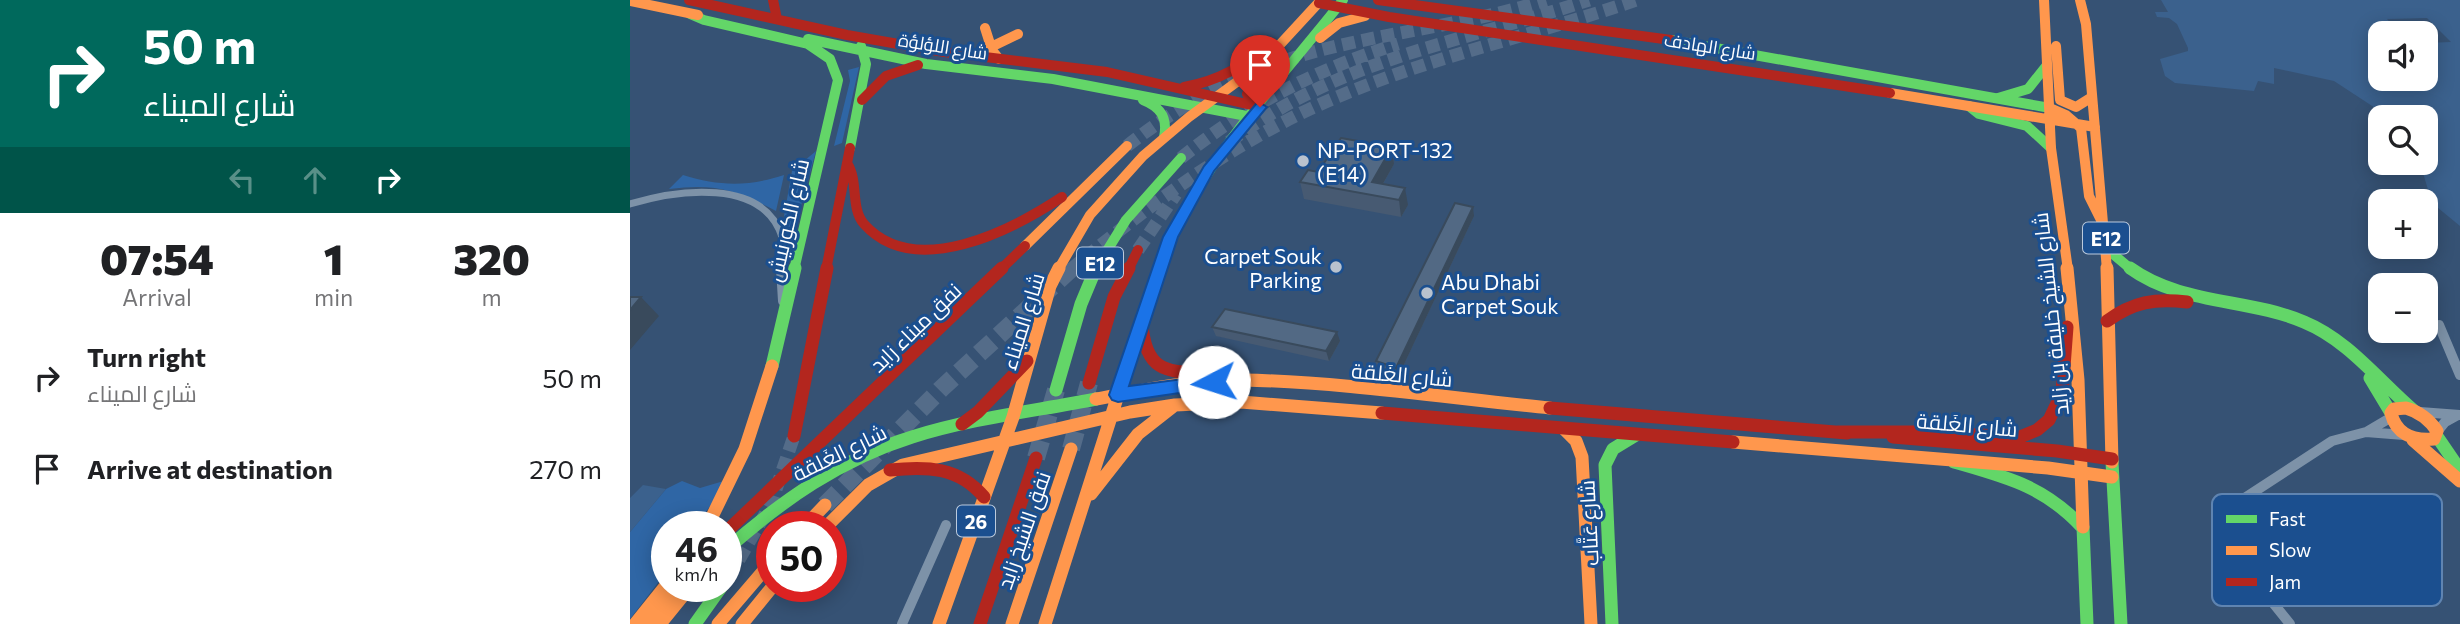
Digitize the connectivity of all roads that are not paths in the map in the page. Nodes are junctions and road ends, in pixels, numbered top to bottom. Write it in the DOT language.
graph roads {
  1 [pos="689,0"];
  2 [pos="773,0"];
  3 [pos="1378,0"];
  4 [pos="2044,0"];
  5 [pos="2080,0"];
  6 [pos="630,1"];
  7 [pos="1320,2"];
  8 [pos="1340,4"];
  9 [pos="690,14"];
  10 [pos="1389,17"];
  11 [pos="777,19"];
  12 [pos="2046,26"];
  13 [pos="985,28"];
  14 [pos="1296,28"];
  15 [pos="1018,34"];
  16 [pos="847,35"];
  17 [pos="1636,35"];
  18 [pos="1284,41"];
  19 [pos="1307,46"];
  20 [pos="991,47"];
  21 [pos="864,50"];
  22 [pos="1630,52"];
  23 [pos="999,59"];
  24 [pos="926,64"];
  25 [pos="2048,64"];
  26 [pos="1170,88"];
  27 [pos="1120,91"];
  28 [pos="2092,97"];
  29 [pos="1215,98"];
  30 [pos="1998,98"];
  31 [pos="1203,106"];
  32 [pos="1969,106"];
  33 [pos="858,107"];
  34 [pos="1260,107"];
  35 [pos="2051,114"];
  36 [pos="2077,124"];
  37 [pos="2095,127"];
  38 [pos="1164,138"];
  39 [pos="2051,148"];
  40 [pos="1181,158"];
  41 [pos="847,163"];
  42 [pos="630,204"];
  43 [pos="2104,225"];
  44 [pos="2107,249"];
  45 [pos="1138,250"];
  46 [pos="2072,302"];
  47 [pos="784,316"];
  48 [pos="1142,318"];
  49 [pos="2107,321"];
  50 [pos="2439,325"];
  51 [pos="1030,357"];
  52 [pos="2460,374"];
  53 [pos="1241,380"];
  54 [pos="1089,383"];
  55 [pos="1056,390"];
  56 [pos="1135,391"];
  57 [pos="1118,395"];
  58 [pos="1175,405"];
  59 [pos="2415,410"];
  60 [pos="1129,412"];
  61 [pos="2391,415"];
  62 [pos="2460,415"];
  63 [pos="1013,417"];
  64 [pos="1111,417"];
  65 [pos="995,420"];
  66 [pos="955,427"];
  67 [pos="1564,429"];
  68 [pos="1838,432"];
  69 [pos="2367,432"];
  70 [pos="2436,434"];
  71 [pos="1636,435"];
  72 [pos="794,436"];
  73 [pos="2408,436"];
  74 [pos="1004,442"];
  75 [pos="990,445"];
  76 [pos="1071,449"];
  77 [pos="2079,453"];
  78 [pos="1036,458"];
  79 [pos="2112,459"];
  80 [pos="1954,461"];
  81 [pos="890,470"];
  82 [pos="2460,470"];
  83 [pos="2081,471"];
  84 [pos="2112,477"];
  85 [pos="2460,481"];
  86 [pos="2250,494"];
  87 [pos="984,497"];
  88 [pos="825,505"];
  89 [pos="1081,510"];
  90 [pos="715,511"];
  91 [pos="819,511"];
  92 [pos="841,511"];
  93 [pos="742,517"];
  94 [pos="946,525"];
  95 [pos="2082,528"];
  96 [pos="742,536"];
  97 [pos="756,580"];
  98 [pos="653,602"];
  99 [pos="665,602"];
  100 [pos="678,602"];
  101 [pos="711,602"];
  102 [pos="760,602"];
  103 [pos="2276,606"];
  104 [pos="635,624"];
  105 [pos="648,624"];
  106 [pos="660,624"];
  107 [pos="695,624"];
  108 [pos="718,624"];
  109 [pos="742,624"];
  110 [pos="902,624"];
  111 [pos="939,624"];
  112 [pos="980,624"];
  113 [pos="1012,624"];
  114 [pos="1045,624"];
  115 [pos="1591,624"];
  116 [pos="1612,624"];
  117 [pos="2087,624"];
  118 [pos="2121,624"];
  119 [pos="2290,624"];
  1 -- 11 [label="main road, شارع اللؤلؤة"];
  2 -- 11 [label="main road"];
  3 -- 17 [label="main road, شارع الهادف"];
  4 -- 12 [label="main road, شارع الشيخ خليفة بن زايد / E12"];
  5 -- 28 [label="main road, E12"];
  6 -- 9 [label="main road, شارع اللؤلؤة"];
  7 -- 8 [label="main road, شارع الهادف"];
  7 -- 14 [label="main road, شارع الميناء"];
  8 -- 10 [label="main road, شارع الهادف"];
  8 -- 19 [label="main road"];
  9 -- 21 [label="main road, شارع اللؤلؤة"];
  9 -- 47 [label="main road, شارع الكورنيش"];
  10 -- 19 [label="main road"];
  10 -- 22 [label="main road, شارع الهادف"];
  11 -- 16 [label="main road, شارع اللؤلؤة"];
  12 -- 25 [label="main road, شارع الشيخ خليفة بن زايد / E12"];
  12 -- 28 [label="main road"];
  13 -- 20 [label="main road"];
  14 -- 18 [label="main road, شارع الميناء"];
  14 -- 26 [label="main road"];
  15 -- 20 [label="main road"];
  16 -- 21 [label="main road"];
  16 -- 23 [label="main road, شارع اللؤلؤة"];
  17 -- 22 [label="main road"];
  17 -- 30 [label="main road, شارع الهادف"];
  18 -- 29 [label="main road, شارع الميناء"];
  18 -- 34 [label="main road"];
  19 -- 34 [label="main road"];
  20 -- 23 [label="main road"];
  21 -- 24 [label="main road, شارع اللؤلؤة"];
  21 -- 33 [label="main road"];
  22 -- 32 [label="main road, شارع الهادف"];
  23 -- 26 [label="main road, شارع اللؤلؤة"];
  24 -- 27 [label="main road, شارع اللؤلؤة"];
  24 -- 33 [label="main road"];
  25 -- 30 [label="main road"];
  25 -- 35 [label="main road, شارع الشيخ خليفة بن زايد / E12"];
  26 -- 29 [label="main road, شارع اللؤلؤة"];
  27 -- 31 [label="main road, شارع اللؤلؤة"];
  27 -- 38 [label="main road"];
  28 -- 37 [label="main road, E12"];
  29 -- 31 [label="main road, شارع الميناء / 26"];
  29 -- 34 [label="main road, شارع اللؤلؤة"];
  30 -- 35 [label="main road, شارع الهادف"];
  31 -- 34 [label="main road, شارع اللؤلؤة"];
  31 -- 38 [label="main road, شارع الميناء / 26"];
  32 -- 35 [label="main road, شارع الهادف"];
  32 -- 39 [label="main road"];
  33 -- 41 [label="main road"];
  34 -- 48 [label="main road"];
  35 -- 36 [label="main road"];
  35 -- 39 [label="main road, شارع الشيخ خليفة بن زايد / E12"];
  36 -- 37 [label="main road"];
  36 -- 43 [label="main road"];
  37 -- 43 [label="main road, E12"];
  38 -- 51 [label="main road, شارع الميناء / 26"];
  39 -- 46 [label="main road, شارع الشيخ خليفة بن زايد / E12"];
  40 -- 55 [label="main road, E12"];
  41 -- 72 [label="main road"];
  41 -- 93 [label="main road, نفق ميناء زايد"];
  42 -- 47 [label="street"];
  43 -- 44 [label="main road, E12"];
  44 -- 49 [label="main road, E12"];
  44 -- 59 [label="main road"];
  45 -- 54 [label="main road, E12"];
  46 -- 68 [label="main road"];
  46 -- 77 [label="main road, شارع الشيخ خليفة بن زايد / E12"];
  47 -- 90 [label="main road, شارع الكورنيش"];
  48 -- 53 [label="main road"];
  48 -- 57 [label="main road"];
  49 -- 61 [label="main road"];
  49 -- 79 [label="main road, E12"];
  50 -- 52 [label="street"];
  51 -- 63 [label="main road, شارع الميناء / 26"];
  51 -- 66 [label="main road"];
  53 -- 56 [label="main road, شارع الغَلقة"];
  53 -- 68 [label="main road, شارع الغَلقة"];
  56 -- 57 [label="main road, شارع الغَلقة"];
  56 -- 60 [label="main road"];
  57 -- 63 [label="main road, شارع الغَلقة"];
  57 -- 64 [label="main road"];
  58 -- 60 [label="main road, شارع الغَلقة"];
  58 -- 67 [label="main road, شارع الغَلقة"];
  58 -- 89 [label="main road"];
  59 -- 61 [label="main road"];
  59 -- 62 [label="street"];
  59 -- 70 [label="main road"];
  60 -- 64 [label="main road, شارع الغَلقة"];
  61 -- 69 [label="street"];
  61 -- 73 [label="main road"];
  62 -- 70 [label="street"];
  63 -- 65 [label="main road, شارع الغَلقة"];
  63 -- 74 [label="main road, شارع الميناء / 26"];
  64 -- 74 [label="main road, شارع الغَلقة"];
  64 -- 89 [label="main road"];
  65 -- 66 [label="main road, شارع الغَلقة"];
  65 -- 75 [label="main road"];
  66 -- 96 [label="main road, شارع الغَلقة"];
  67 -- 71 [label="main road, شارع الغَلقة"];
  67 -- 115 [label="main road, شارع عَتَّاب"];
  68 -- 77 [label="main road, شارع الغَلقة"];
  69 -- 73 [label="street"];
  69 -- 86 [label="street"];
  70 -- 73 [label="main road"];
  70 -- 82 [label="main road"];
  71 -- 80 [label="main road, شارع الغَلقة"];
  71 -- 116 [label="main road, شارع عَتَّاب"];
  73 -- 85 [label="main road"];
  74 -- 75 [label="main road, شارع الغَلقة"];
  74 -- 87 [label="main road, شارع الميناء / 26"];
  75 -- 81 [label="main road, شارع الغَلقة"];
  76 -- 113 [label="main road, نفق الشيخ زايد"];
  77 -- 79 [label="main road, شارع الغَلقة"];
  77 -- 83 [label="main road, شارع الشيخ خليفة بن زايد / E12"];
  78 -- 112 [label="main road, نفق الشيخ زايد"];
  79 -- 84 [label="main road, E12"];
  80 -- 83 [label="main road, شارع الغَلقة"];
  80 -- 95 [label="main road"];
  81 -- 87 [label="main road"];
  81 -- 92 [label="main road, شارع الغَلقة"];
  83 -- 84 [label="main road, شارع الغَلقة"];
  83 -- 95 [label="main road, شارع الشيخ خليفة بن زايد / E12"];
  84 -- 118 [label="main road, E12"];
  87 -- 111 [label="main road, شارع الميناء / 26"];
  88 -- 91 [label="main road"];
  89 -- 114 [label="main road"];
  94 -- 110 [label="street"];
  95 -- 117 [label="main road, شارع الشيخ خليفة بن زايد / E12"];
  97 -- 108 [label="main road"];
  98 -- 104 [label="main road"];
  99 -- 105 [label="main road"];
  100 -- 106 [label="main road"];
  101 -- 107 [label="main road"];
  102 -- 109 [label="main road"];
  103 -- 119 [label="street"];
}
